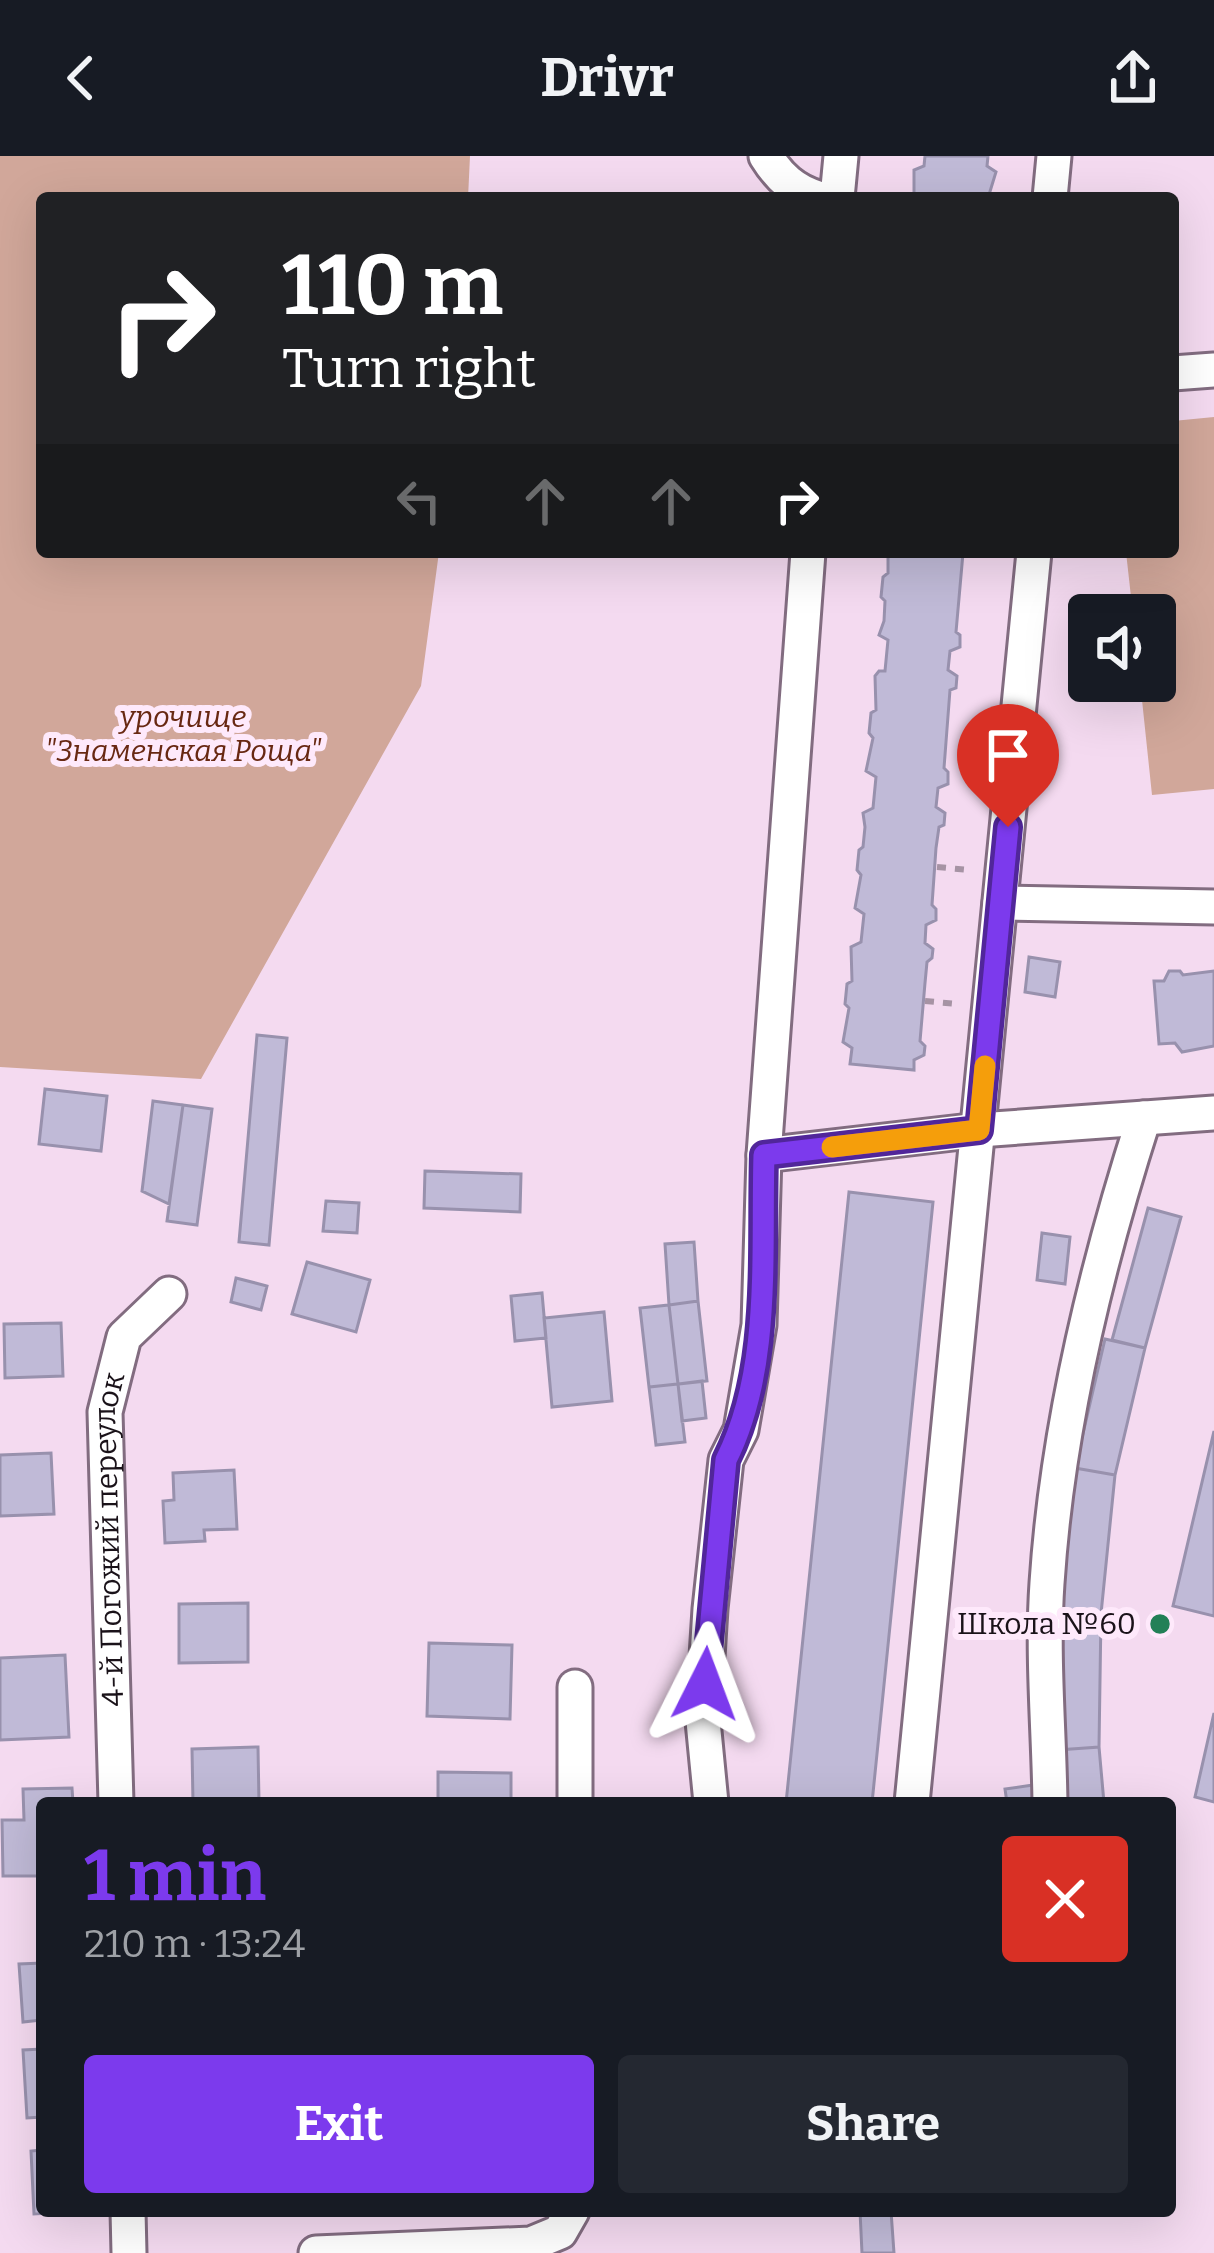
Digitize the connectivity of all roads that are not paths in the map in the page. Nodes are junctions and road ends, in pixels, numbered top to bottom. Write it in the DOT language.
graph roads {
  1 [pos="766,156"];
  2 [pos="841,156"];
  3 [pos="1054,156"];
  4 [pos="800,192"];
  5 [pos="838,192"];
  6 [pos="1051,192"];
  7 [pos="1214,370"];
  8 [pos="1179,373"];
  9 [pos="808,558"];
  10 [pos="1033,558"];
  11 [pos="1000,903"];
  12 [pos="1214,907"];
  13 [pos="1214,1113"];
  14 [pos="1144,1118"];
  15 [pos="979,1130"];
  16 [pos="764,1155"];
  17 [pos="169,1294"];
  18 [pos="575,1687"];
  19 [pos="116,1797"];
  20 [pos="575,1797"];
  21 [pos="710,1797"];
  22 [pos="913,1797"];
  23 [pos="1050,1797"];
  24 [pos="128,2217"];
  25 [pos="566,2222"];
  26 [pos="129,2253"];
  27 [pos="316,2253"];
  1 -- 4 [label="street"];
  2 -- 5 [label="street"];
  3 -- 6 [label="street"];
  7 -- 8 [label="street"];
  9 -- 16 [label="street"];
  10 -- 11 [label="street"];
  11 -- 12 [label="street"];
  11 -- 15 [label="street"];
  13 -- 14 [label="street"];
  14 -- 15 [label="street"];
  14 -- 23 [label="street"];
  15 -- 16 [label="street"];
  15 -- 22 [label="street"];
  16 -- 21 [label="street"];
  17 -- 19 [label="street, 4-й Погожий переулок"];
  18 -- 20 [label="street"];
  24 -- 26 [label="street"];
  25 -- 27 [label="street"];
}
